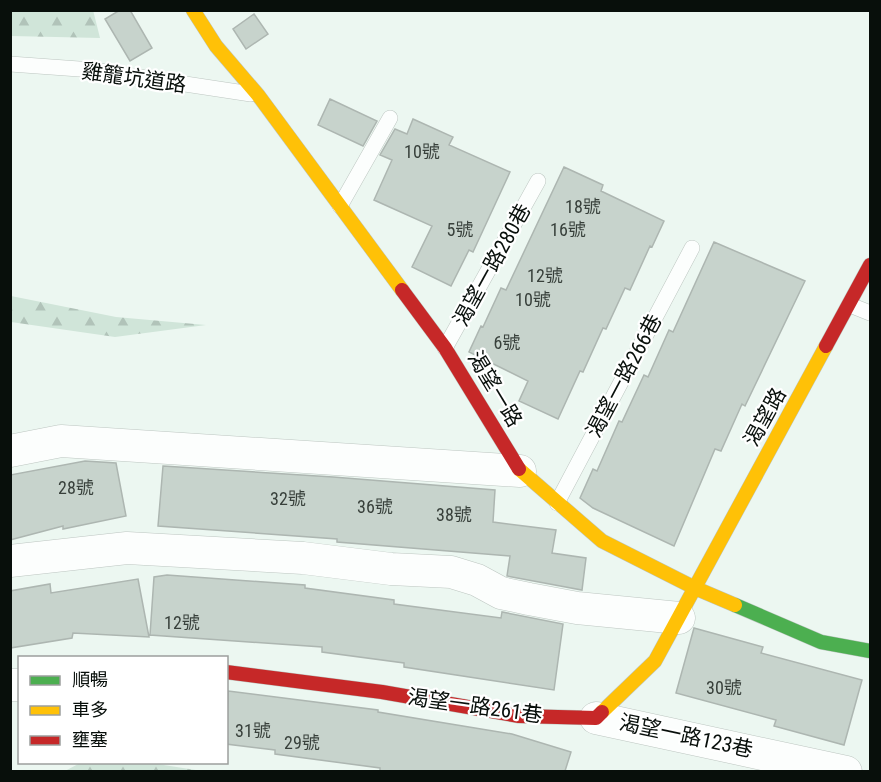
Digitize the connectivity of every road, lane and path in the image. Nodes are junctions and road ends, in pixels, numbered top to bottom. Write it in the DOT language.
graph roads {
  1 [pos="193,10"];
  2 [pos="10,64"];
  3 [pos="258,95"];
  4 [pos="390,118"];
  5 [pos="538,181"];
  6 [pos="340,206"];
  7 [pos="692,248"];
  8 [pos="870,266"];
  9 [pos="850,305"];
  10 [pos="870,313"];
  11 [pos="445,348"];
  12 [pos="10,451"];
  13 [pos="520,471"];
  14 [pos="557,503"];
  15 [pos="10,561"];
  16 [pos="695,588"];
  17 [pos="679,618"];
  18 [pos="870,651"];
  19 [pos="228,672"];
  20 [pos="596,718"];
  21 [pos="846,771"];
  1 -- 3 [label="street, 渴望一路"];
  2 -- 3 [label="lane, 雞籠坑道路"];
  3 -- 6 [label="street, 渴望一路"];
  4 -- 6 [label="lane"];
  5 -- 11 [label="lane, 渴望一路280巷"];
  6 -- 11 [label="street, 渴望一路"];
  7 -- 14 [label="lane, 渴望一路266巷"];
  8 -- 9 [label="street, 渴望路"];
  9 -- 10 [label="lane"];
  9 -- 16 [label="street, 渴望路"];
  11 -- 13 [label="street, 渴望一路"];
  12 -- 13 [label="street"];
  13 -- 14 [label="street, 渴望一路"];
  14 -- 16 [label="street, 渴望一路"];
  15 -- 17 [label="street"];
  16 -- 17 [label="street"];
  16 -- 18 [label="street, 渴望一路"];
  17 -- 20 [label="street"];
  19 -- 20 [label="street, 渴望一路261巷"];
  20 -- 21 [label="street, 渴望一路123巷"];
}
